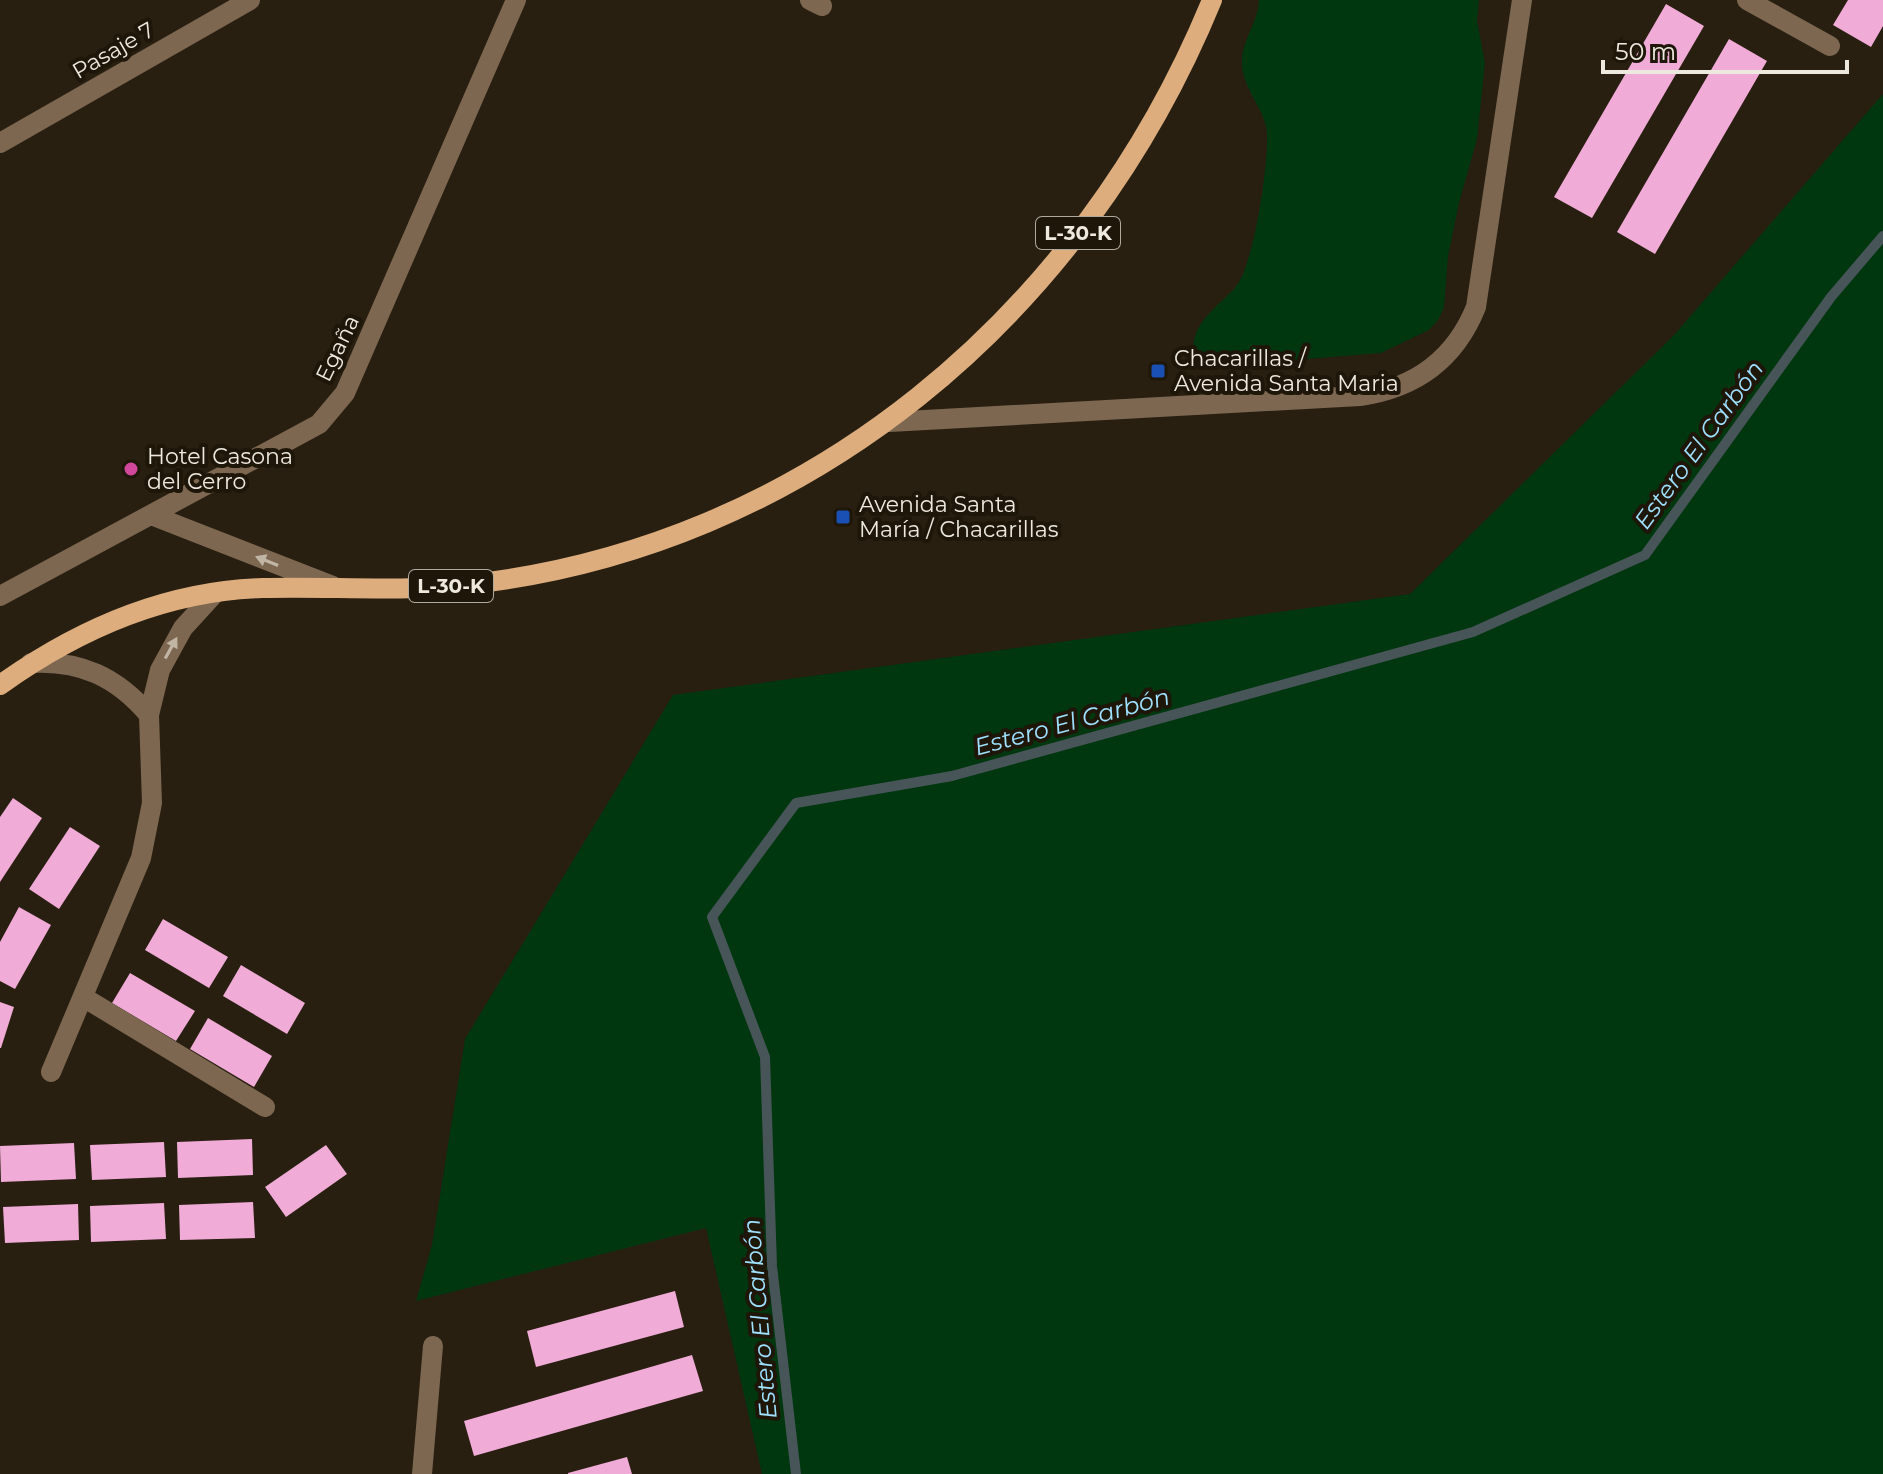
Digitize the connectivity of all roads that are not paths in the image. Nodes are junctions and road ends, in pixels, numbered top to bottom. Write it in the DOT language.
graph roads {
  1 [pos="250,0"];
  2 [pos="516,0"];
  3 [pos="1212,0"];
  4 [pos="1522,0"];
  5 [pos="1747,0"];
  6 [pos="1830,46"];
  7 [pos="0,143"];
  8 [pos="889,422"];
  9 [pos="151,515"];
  10 [pos="340,589"];
  11 [pos="215,593"];
  12 [pos="0,596"];
  13 [pos="31,663"];
  14 [pos="0,685"];
  15 [pos="149,715"];
  16 [pos="83,997"];
  17 [pos="51,1072"];
  18 [pos="265,1107"];
  19 [pos="433,1346"];
  20 [pos="422,1474"];
  1 -- 7 [label="street, Pasaje 7"];
  2 -- 9 [label="street, Egaña"];
  3 -- 8 [label="main road, L-30-K"];
  4 -- 8 [label="street"];
  5 -- 6 [label="street"];
  8 -- 10 [label="main road, L-30-K"];
  10 -- 9 [label="street, one-way"];
  9 -- 12 [label="street, Egaña"];
  10 -- 11 [label="main road, L-30-K"];
  11 -- 13 [label="main road, L-30-K"];
  15 -- 11 [label="street, one-way"];
  13 -- 14 [label="main road, L-30-K"];
  13 -- 15 [label="street"];
  15 -- 16 [label="street"];
  16 -- 17 [label="street"];
  16 -- 18 [label="street"];
  19 -- 20 [label="street"];
}
